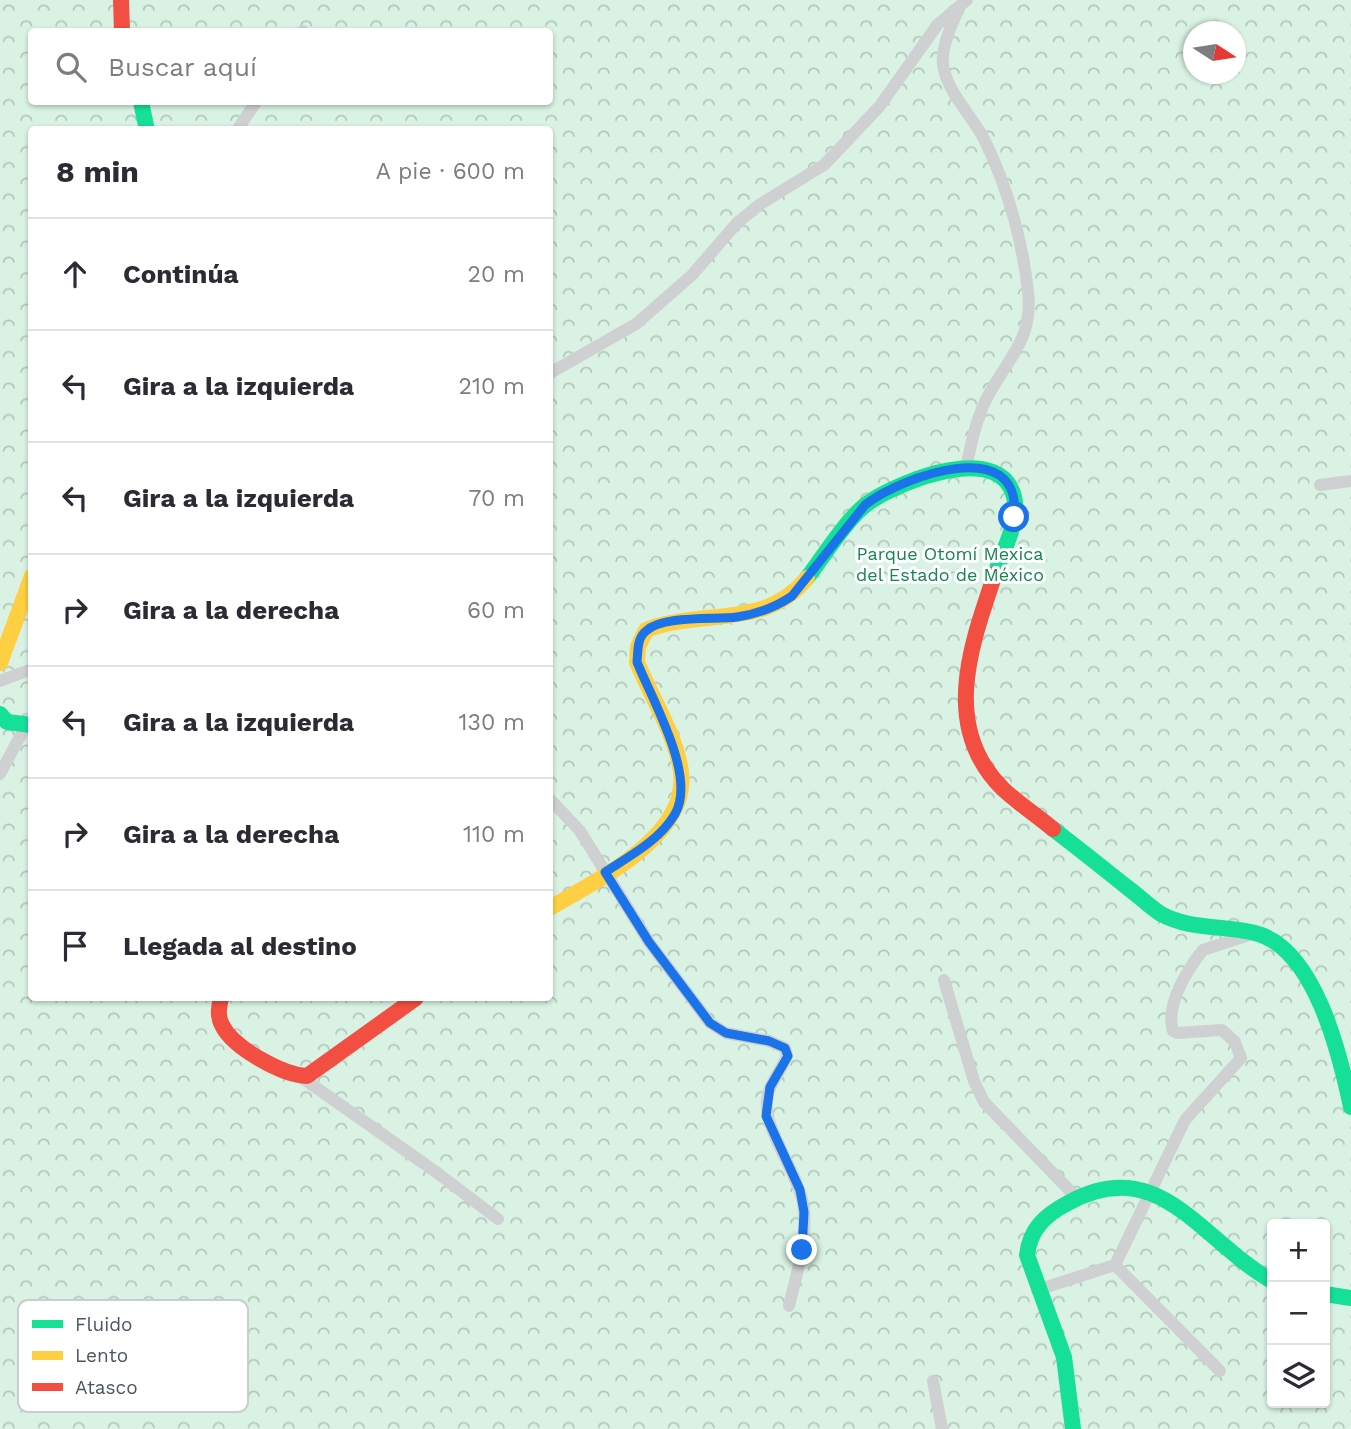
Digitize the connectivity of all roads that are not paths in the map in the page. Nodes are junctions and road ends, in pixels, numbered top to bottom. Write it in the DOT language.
graph roads {
  1 [pos="121,0"];
  2 [pos="964,1"];
  3 [pos="122,28"];
  4 [pos="142,105"];
  5 [pos="253,105"];
  6 [pos="146,126"];
  7 [pos="239,126"];
  8 [pos="553,371"];
  9 [pos="966,468"];
  10 [pos="1351,481"];
  11 [pos="1321,485"];
  12 [pos="28,587"];
  13 [pos="0,663"];
  14 [pos="28,670"];
  15 [pos="0,681"];
  16 [pos="0,714"];
  17 [pos="28,725"];
  18 [pos="28,727"];
  19 [pos="0,774"];
  20 [pos="553,802"];
  21 [pos="605,872"];
  22 [pos="553,906"];
  23 [pos="1255,933"];
  24 [pos="944,981"];
  25 [pos="220,1001"];
  26 [pos="412,1001"];
  27 [pos="301,1077"];
  28 [pos="1351,1107"];
  29 [pos="1152,1191"];
  30 [pos="1076,1197"];
  31 [pos="498,1219"];
  32 [pos="1115,1265"];
  33 [pos="1267,1278"];
  34 [pos="1037,1290"];
  35 [pos="1330,1295"];
  36 [pos="1351,1298"];
  37 [pos="789,1306"];
  38 [pos="1220,1371"];
  39 [pos="933,1381"];
  40 [pos="942,1429"];
  41 [pos="1073,1429"];
  1 -- 3 [label="main road"];
  2 -- 8 [label="street"];
  2 -- 9 [label="street"];
  4 -- 6 [label="main road"];
  5 -- 7 [label="street"];
  9 -- 21 [label="main road"];
  9 -- 23 [label="main road"];
  10 -- 11 [label="street"];
  12 -- 13 [label="main road"];
  14 -- 15 [label="street"];
  16 -- 17 [label="main road"];
  18 -- 19 [label="street"];
  20 -- 21 [label="street"];
  21 -- 22 [label="main road"];
  21 -- 37 [label="street"];
  23 -- 28 [label="main road"];
  23 -- 29 [label="street"];
  24 -- 30 [label="street"];
  25 -- 27 [label="main road"];
  26 -- 27 [label="main road"];
  27 -- 31 [label="street"];
  29 -- 30 [label="main road"];
  29 -- 32 [label="street"];
  29 -- 33 [label="main road"];
  30 -- 34 [label="main road"];
  32 -- 34 [label="street"];
  32 -- 38 [label="street"];
  34 -- 41 [label="main road"];
  35 -- 36 [label="main road"];
  39 -- 40 [label="street"];
}
